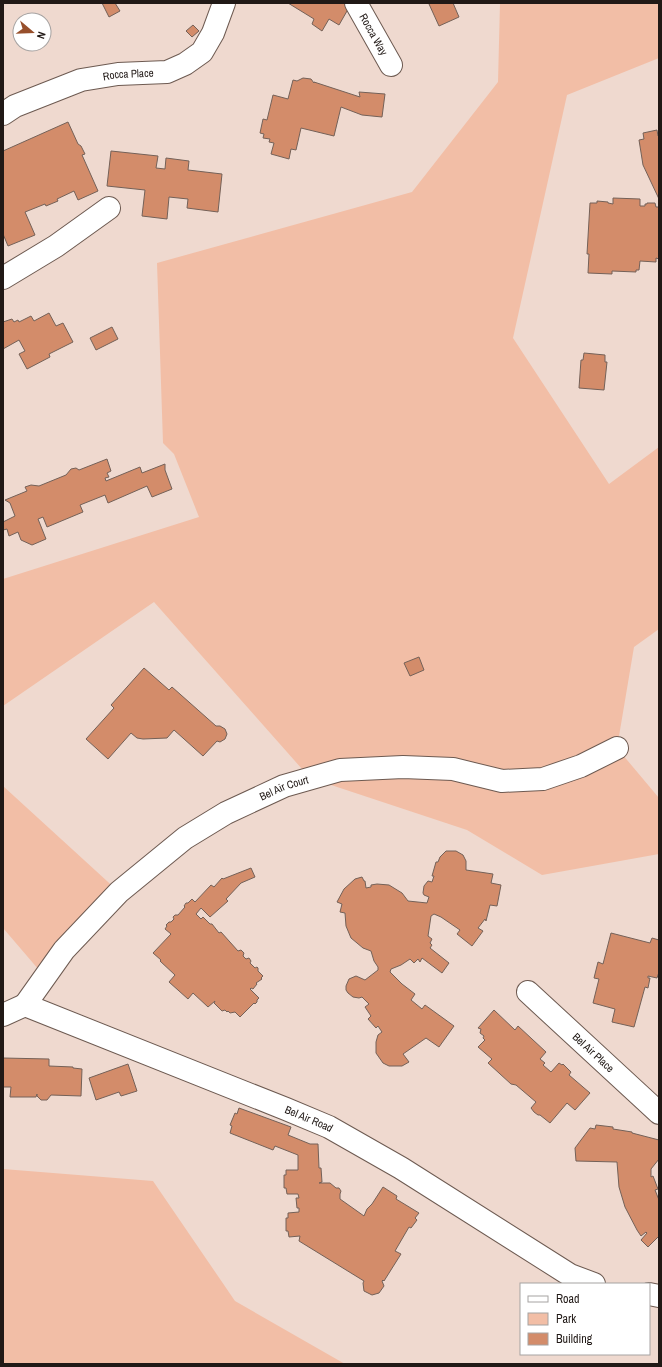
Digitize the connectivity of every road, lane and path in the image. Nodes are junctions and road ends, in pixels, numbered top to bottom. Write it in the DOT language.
graph roads {
  1 [pos="224,3"];
  2 [pos="356,3"];
  3 [pos="391,65"];
  4 [pos="3,114"];
  5 [pos="109,208"];
  6 [pos="3,278"];
  7 [pos="617,748"];
  8 [pos="528,992"];
  9 [pos="25,1005"];
  10 [pos="3,1015"];
  11 [pos="659,1113"];
  12 [pos="591,1283"];
  1 -- 4 [label="street, Rocca Place"];
  2 -- 3 [label="street, Rocca Way"];
  5 -- 6 [label="street"];
  7 -- 9 [label="street, Bel Air Court"];
  8 -- 11 [label="street, Bel Air Place"];
  9 -- 10 [label="street"];
  9 -- 12 [label="street, Bel Air Road"];
}
